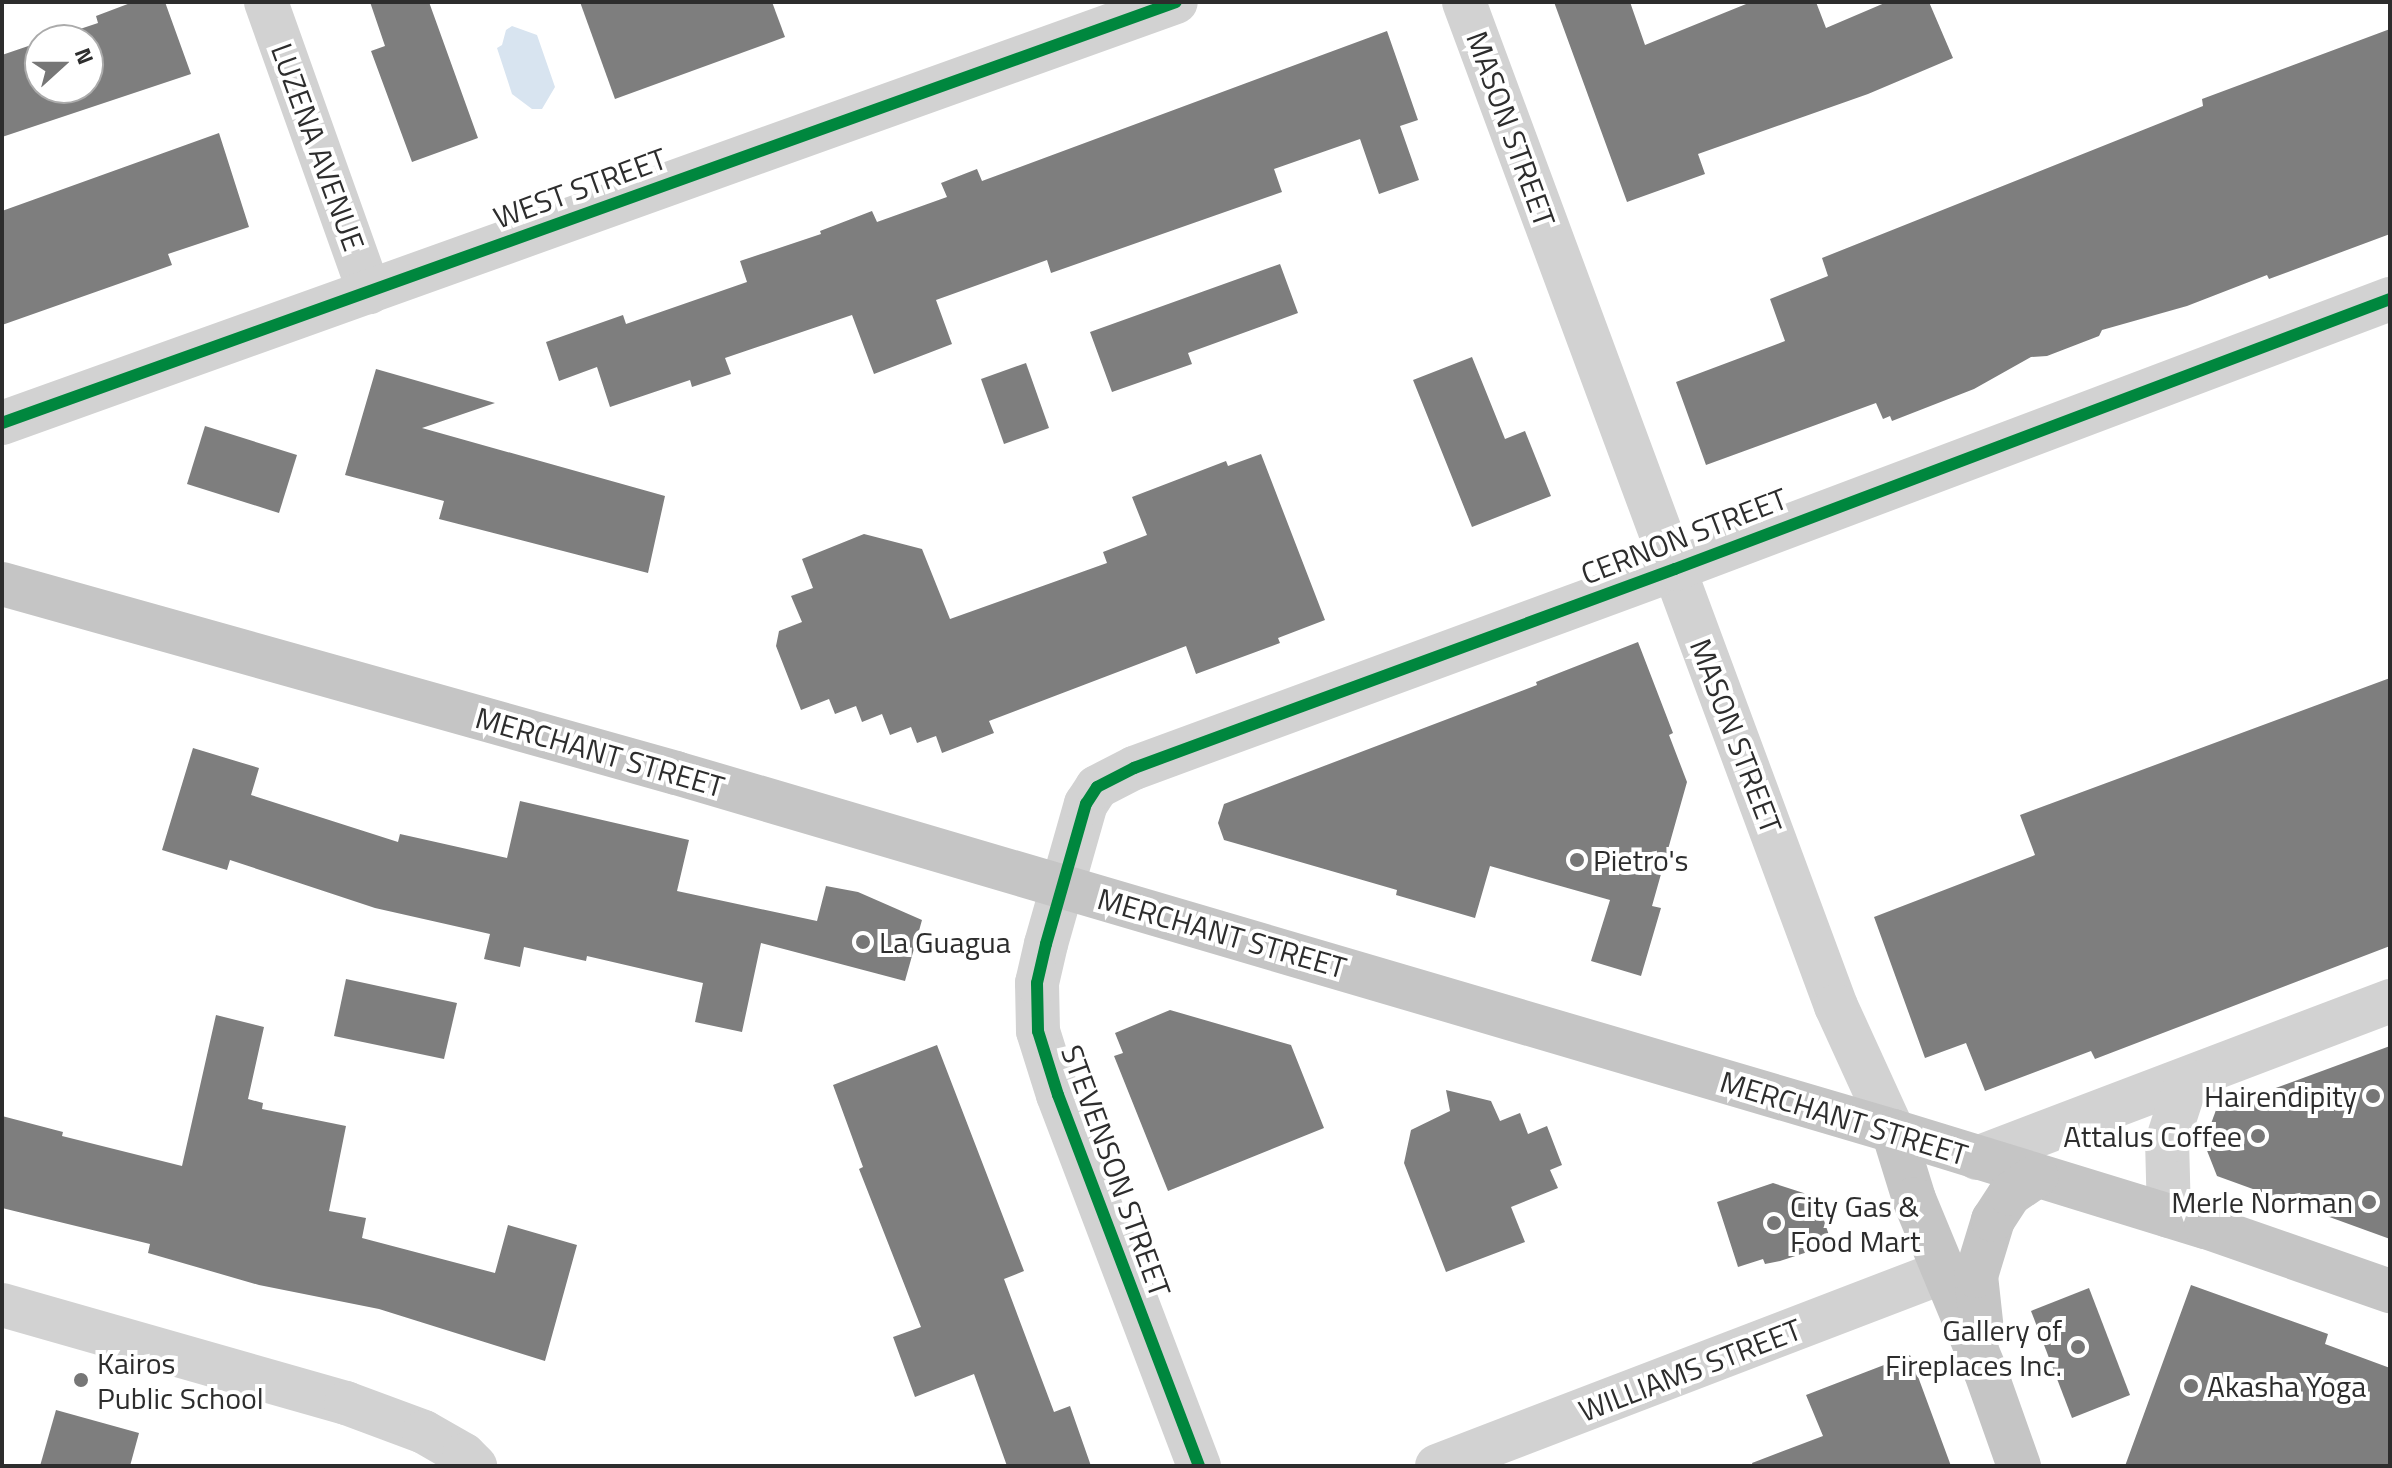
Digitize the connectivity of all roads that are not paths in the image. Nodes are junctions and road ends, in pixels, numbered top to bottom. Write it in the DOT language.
graph roads {
  1 [pos="266,2"];
  2 [pos="1176,2"];
  3 [pos="1464,2"];
  4 [pos="1077,18"];
  5 [pos="369,292"];
  6 [pos="2390,299"];
  7 [pos="2,423"];
  8 [pos="1675,569"];
  9 [pos="2,584"];
  10 [pos="1062,887"];
  11 [pos="2390,1001"];
  12 [pos="2187,1080"];
  13 [pos="1893,1131"];
  14 [pos="1977,1158"];
  15 [pos="2037,1176"];
  16 [pos="2169,1216"];
  17 [pos="1943,1272"];
  18 [pos="2390,1291"];
  19 [pos="2,1305"];
  20 [pos="1986,1373"];
  21 [pos="475,1466"];
  22 [pos="1199,1466"];
  23 [pos="1437,1466"];
  24 [pos="2019,1466"];
  1 -- 5 [label="street, LUZENA AVENUE"];
  2 -- 4 [label="street, WEST STREET"];
  3 -- 8 [label="street, MASON STREET"];
  4 -- 5 [label="street, WEST STREET"];
  5 -- 7 [label="street, WEST STREET"];
  6 -- 8 [label="street, CERNON STREET"];
  8 -- 10 [label="street, CERNON STREET"];
  8 -- 13 [label="street, MASON STREET"];
  9 -- 10 [label="main road, MERCHANT STREET"];
  10 -- 13 [label="main road, MERCHANT STREET"];
  10 -- 22 [label="street, STEVENSON STREET"];
  11 -- 12 [label="street"];
  12 -- 14 [label="street"];
  12 -- 16 [label="street"];
  13 -- 14 [label="main road, MERCHANT STREET"];
  13 -- 17 [label="main road, MASON STREET"];
  14 -- 15 [label="main road, MERCHANT STREET"];
  15 -- 16 [label="main road, MERCHANT STREET"];
  15 -- 20 [label="main road"];
  16 -- 18 [label="main road, MERCHANT STREET"];
  17 -- 20 [label="main road, MASON STREET"];
  17 -- 23 [label="street, WILLIAMS STREET"];
  19 -- 21 [label="street"];
  20 -- 24 [label="main road, MASON STREET"];
}
